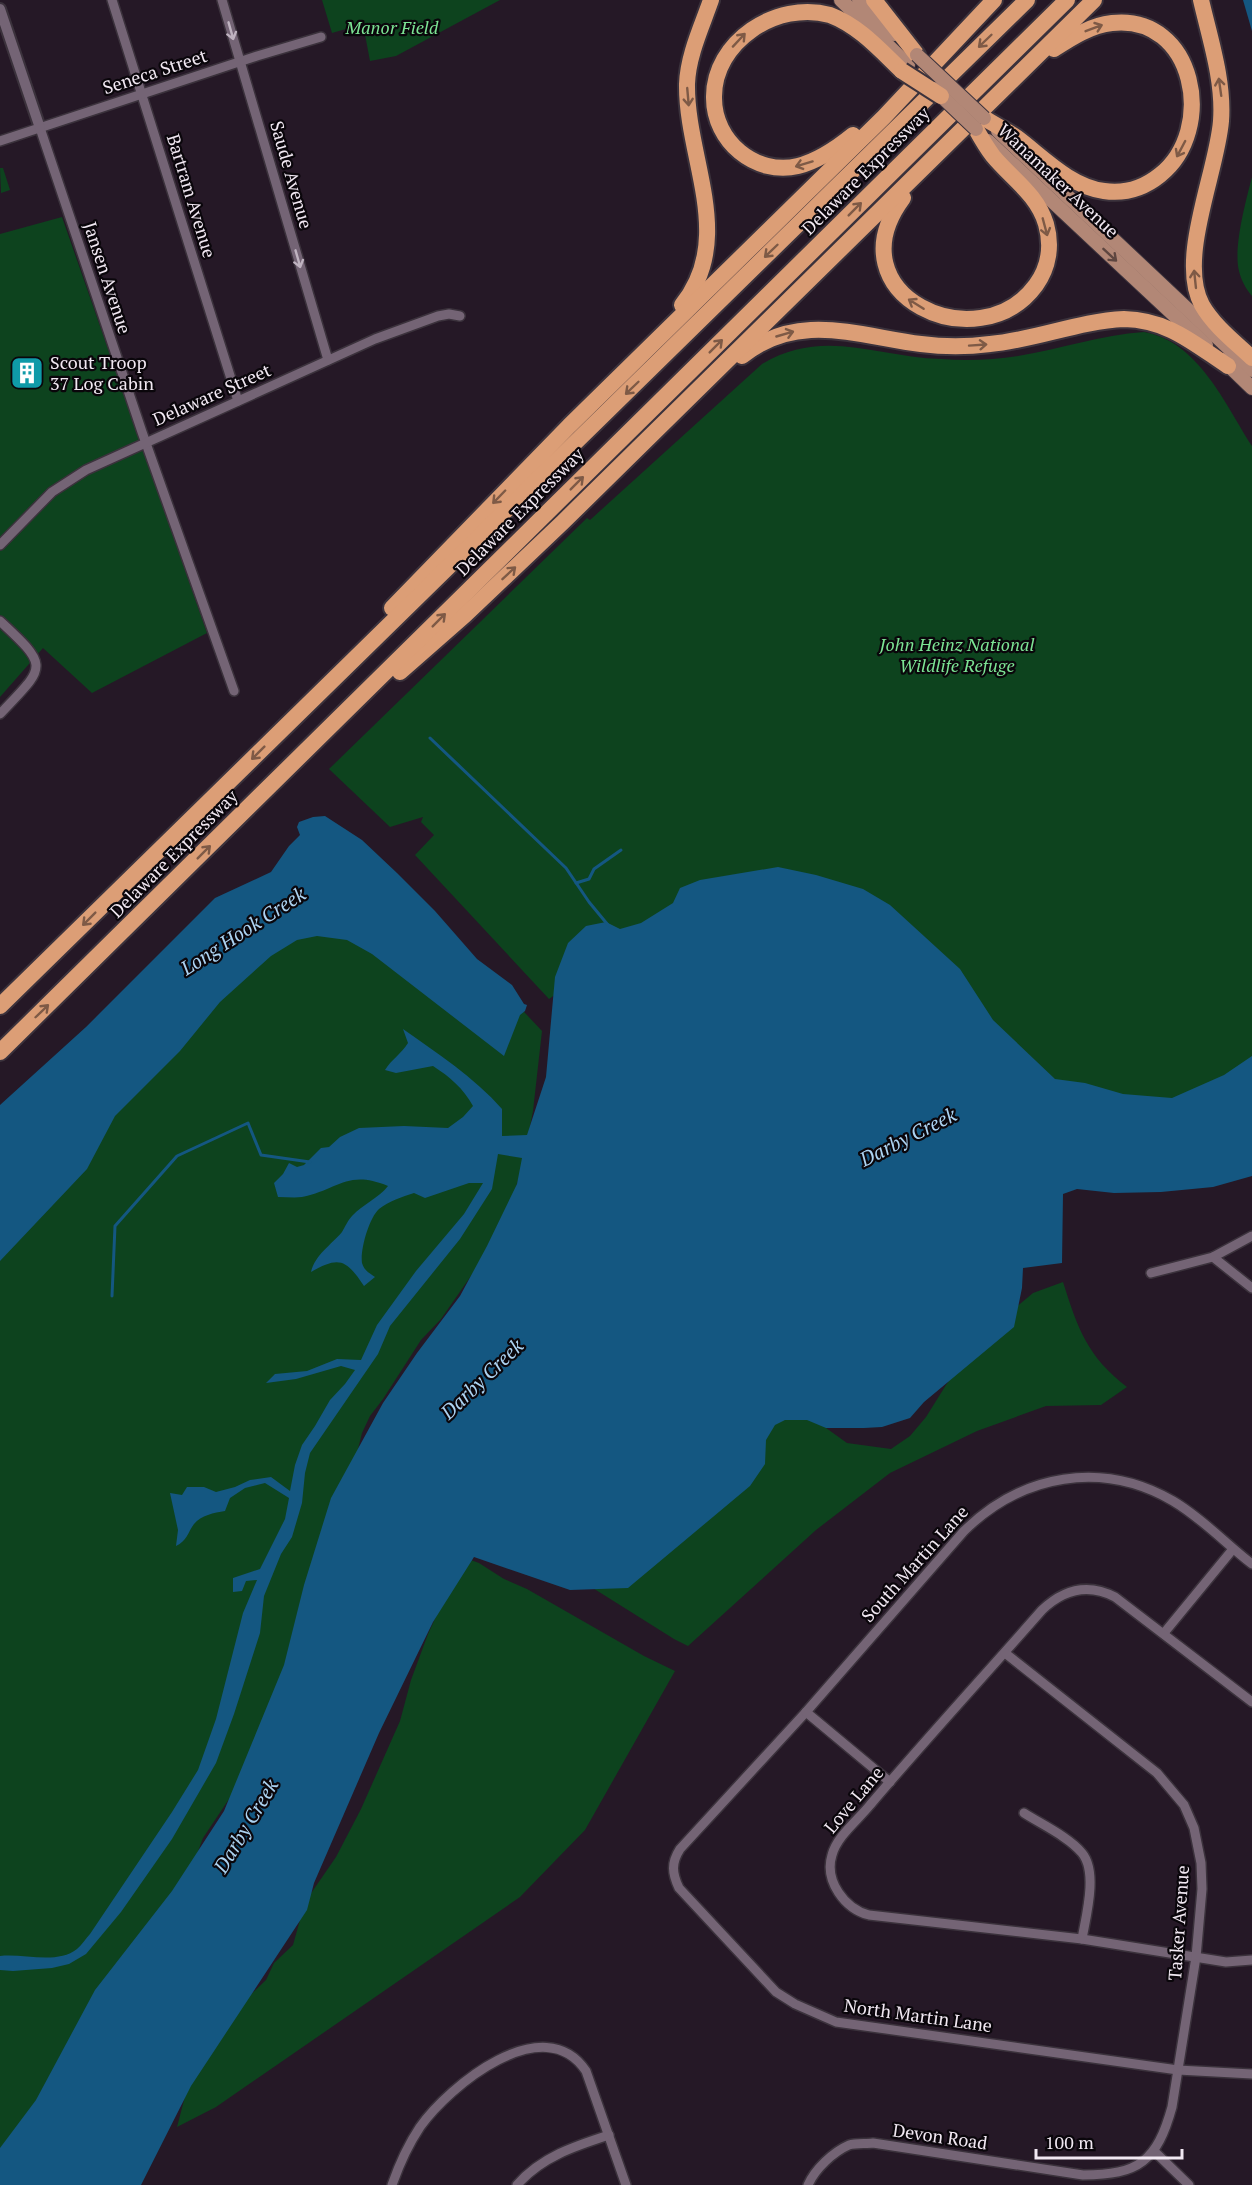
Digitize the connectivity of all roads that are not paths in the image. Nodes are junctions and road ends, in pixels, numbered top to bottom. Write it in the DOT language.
graph roads {
  1 [pos="112,0"];
  2 [pos="222,0"];
  3 [pos="711,0"];
  4 [pos="841,0"];
  5 [pos="859,0"];
  6 [pos="874,0"];
  7 [pos="994,0"];
  8 [pos="1003,0"];
  9 [pos="1027,0"];
  10 [pos="1067,0"];
  11 [pos="1094,0"];
  12 [pos="1201,0"];
  13 [pos="0,9"];
  14 [pos="321,37"];
  15 [pos="959,39"];
  16 [pos="240,62"];
  17 [pos="909,64"];
  18 [pos="1010,82"];
  19 [pos="141,94"];
  20 [pos="903,95"];
  21 [pos="941,96"];
  22 [pos="980,124"];
  23 [pos="40,128"];
  24 [pos="0,141"];
  25 [pos="946,145"];
  26 [pos="460,316"];
  27 [pos="648,348"];
  28 [pos="1252,358"];
  29 [pos="328,360"];
  30 [pos="1228,366"];
  31 [pos="1252,370"];
  32 [pos="1252,388"];
  33 [pos="238,401"];
  34 [pos="685,402"];
  35 [pos="146,443"];
  36 [pos="0,545"];
  37 [pos="0,621"];
  38 [pos="234,691"];
  39 [pos="300,711"];
  40 [pos="0,714"];
  41 [pos="277,779"];
  42 [pos="0,1006"];
  43 [pos="0,1052"];
  44 [pos="1252,1236"];
  45 [pos="1213,1257"];
  46 [pos="1151,1273"];
  47 [pos="1252,1288"];
  48 [pos="1233,1549"];
  49 [pos="1252,1564"];
  50 [pos="1164,1633"];
  51 [pos="1005,1653"];
  52 [pos="1252,1702"];
  53 [pos="806,1712"];
  54 [pos="890,1782"];
  55 [pos="1024,1813"];
  56 [pos="1082,1939"];
  57 [pos="1196,1957"];
  58 [pos="1252,1960"];
  59 [pos="1178,2070"];
  60 [pos="1252,2074"];
  61 [pos="609,2135"];
  62 [pos="1154,2151"];
  63 [pos="1083,2175"];
  64 [pos="392,2185"];
  65 [pos="517,2185"];
  66 [pos="626,2185"];
  67 [pos="808,2185"];
  68 [pos="1081,2185"];
  69 [pos="1189,2185"];
  1 -- 19 [label="street, Bartram Avenue"];
  2 -- 16 [label="street, Saude Avenue, one-way"];
  3 -- 27 [label="highway, one-way"];
  4 -- 17 [label="main road, Wanamaker Avenue"];
  5 -- 17 [label="main road, Wanamaker Avenue"];
  6 -- 17 [label="highway"];
  7 -- 15 [label="highway"];
  8 -- 15 [label="highway"];
  9 -- 39 [label="highway, Delaware Expressway, one-way"];
  41 -- 10 [label="highway, Delaware Expressway, one-way"];
  11 -- 18 [label="highway"];
  28 -- 12 [label="highway, one-way"];
  13 -- 23 [label="street, Jansen Avenue"];
  14 -- 16 [label="street, Seneca Street"];
  15 -- 20 [label="highway"];
  16 -- 19 [label="street, Seneca Street"];
  16 -- 29 [label="street, Saude Avenue, one-way"];
  20 -- 17 [label="highway, one-way"];
  17 -- 21 [label="highway, bridge"];
  17 -- 22 [label="main road, Wanamaker Avenue, bridge"];
  18 -- 22 [label="highway, one-way"];
  18 -- 25 [label="highway"];
  19 -- 23 [label="street, Seneca Street"];
  19 -- 33 [label="street, Bartram Avenue"];
  20 -- 27 [label="highway"];
  21 -- 22 [label="main road, Wanamaker Avenue, bridge"];
  22 -- 25 [label="highway, one-way"];
  22 -- 30 [label="main road, Wanamaker Avenue, one-way"];
  22 -- 31 [label="main road, Wanamaker Avenue"];
  23 -- 24 [label="street, Seneca Street"];
  23 -- 35 [label="street, Jansen Avenue"];
  25 -- 34 [label="highway"];
  26 -- 29 [label="street, Delaware Street"];
  27 -- 39 [label="highway, one-way"];
  29 -- 33 [label="street, Delaware Street"];
  30 -- 32 [label="main road, Wanamaker Avenue"];
  34 -- 30 [label="highway, one-way"];
  33 -- 35 [label="street, Delaware Street"];
  41 -- 34 [label="highway, one-way"];
  35 -- 36 [label="street, Delaware Street"];
  35 -- 38 [label="street, Jansen Avenue"];
  37 -- 40 [label="street"];
  39 -- 42 [label="highway, Delaware Expressway, one-way"];
  43 -- 41 [label="highway, Delaware Expressway, one-way"];
  44 -- 45 [label="street"];
  45 -- 46 [label="street"];
  45 -- 47 [label="street"];
  48 -- 49 [label="street, South Martin Lane"];
  48 -- 50 [label="street"];
  48 -- 53 [label="street, South Martin Lane"];
  50 -- 51 [label="street, Love Lane"];
  50 -- 52 [label="street, Love Lane"];
  51 -- 54 [label="street, Love Lane"];
  51 -- 57 [label="street, Tasker Avenue"];
  53 -- 54 [label="street"];
  53 -- 59 [label="street, North Martin Lane"];
  54 -- 56 [label="street, Love Lane"];
  55 -- 56 [label="street"];
  56 -- 57 [label="street, Love Lane"];
  57 -- 58 [label="street, Love Lane"];
  57 -- 59 [label="street, Tasker Avenue"];
  59 -- 60 [label="street, North Martin Lane"];
  59 -- 62 [label="street, Tasker Avenue"];
  61 -- 64 [label="street"];
  61 -- 65 [label="street"];
  61 -- 66 [label="street"];
  62 -- 63 [label="street"];
  62 -- 69 [label="street"];
  63 -- 67 [label="street, Devon Road"];
  63 -- 68 [label="street"];
}
